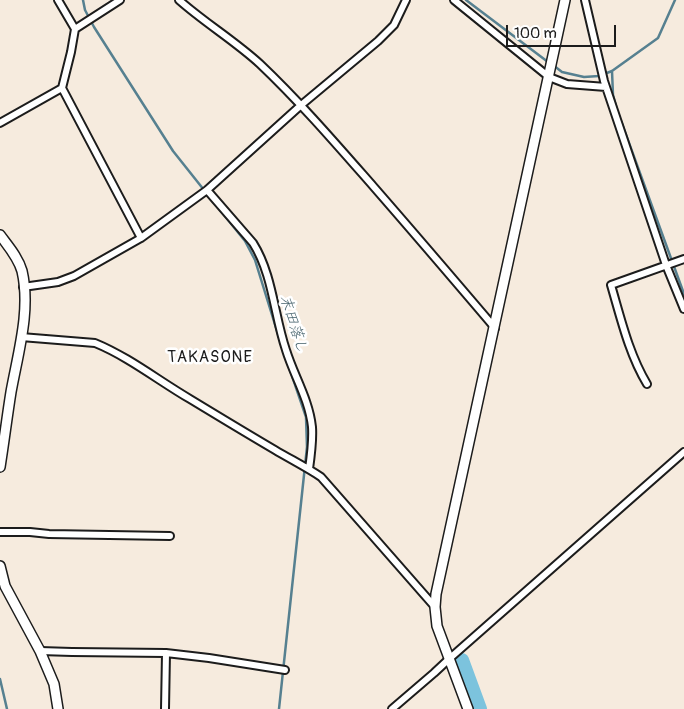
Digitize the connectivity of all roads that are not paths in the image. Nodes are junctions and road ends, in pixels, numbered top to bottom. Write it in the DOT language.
graph roads {
  1 [pos="58,0"];
  2 [pos="120,0"];
  3 [pos="180,0"];
  4 [pos="406,0"];
  5 [pos="454,0"];
  6 [pos="565,0"];
  7 [pos="585,0"];
  8 [pos="75,29"];
  9 [pos="549,77"];
  10 [pos="606,87"];
  11 [pos="62,88"];
  12 [pos="300,106"];
  13 [pos="0,123"];
  14 [pos="207,190"];
  15 [pos="0,235"];
  16 [pos="140,238"];
  17 [pos="684,259"];
  18 [pos="671,264"];
  19 [pos="24,287"];
  20 [pos="684,309"];
  21 [pos="495,328"];
  22 [pos="21,337"];
  23 [pos="647,384"];
  24 [pos="1,448"];
  25 [pos="684,452"];
  26 [pos="0,467"];
  27 [pos="310,469"];
  28 [pos="0,532"];
  29 [pos="170,536"];
  30 [pos="0,566"];
  31 [pos="434,607"];
  32 [pos="40,651"];
  33 [pos="166,653"];
  34 [pos="449,658"];
  35 [pos="285,670"];
  36 [pos="58,709"];
  37 [pos="165,709"];
  38 [pos="392,709"];
  39 [pos="468,709"];
  1 -- 8 [label="street"];
  2 -- 8 [label="street"];
  3 -- 12 [label="street"];
  4 -- 12 [label="street"];
  5 -- 9 [label="street"];
  6 -- 9 [label="street"];
  7 -- 10 [label="street"];
  8 -- 11 [label="street"];
  9 -- 10 [label="street"];
  9 -- 21 [label="street"];
  10 -- 18 [label="street"];
  11 -- 13 [label="street"];
  11 -- 16 [label="street"];
  12 -- 14 [label="street"];
  12 -- 21 [label="street"];
  14 -- 16 [label="street"];
  14 -- 27 [label="street"];
  15 -- 19 [label="street"];
  16 -- 19 [label="street"];
  17 -- 18 [label="street"];
  18 -- 20 [label="street"];
  18 -- 23 [label="street"];
  19 -- 22 [label="street"];
  21 -- 31 [label="street"];
  22 -- 24 [label="street"];
  22 -- 27 [label="street"];
  24 -- 26 [label="street"];
  25 -- 34 [label="street"];
  27 -- 31 [label="street"];
  28 -- 29 [label="street"];
  30 -- 32 [label="street"];
  31 -- 34 [label="street"];
  32 -- 33 [label="street"];
  32 -- 36 [label="street"];
  33 -- 35 [label="street"];
  33 -- 37 [label="street"];
  34 -- 38 [label="street"];
  34 -- 39 [label="street"];
}
